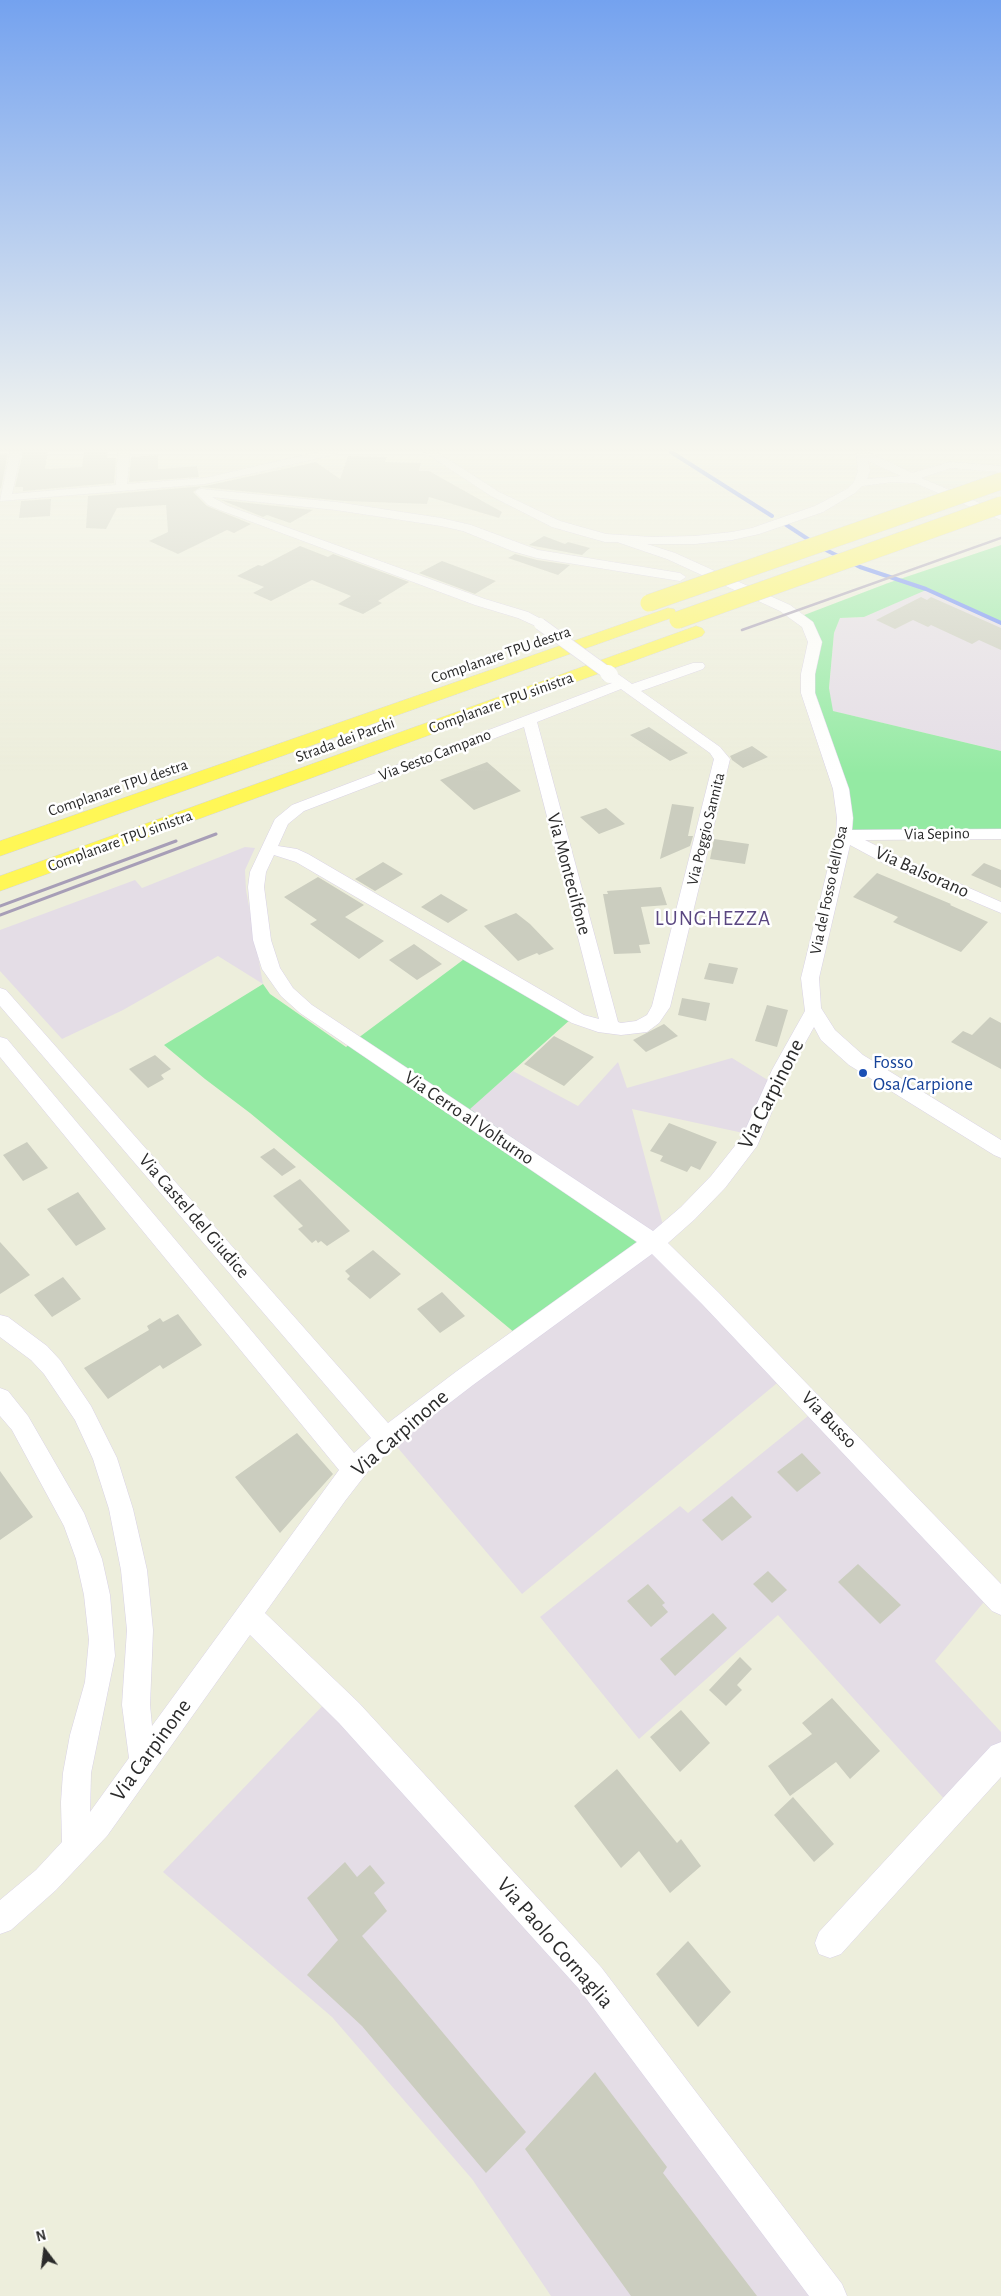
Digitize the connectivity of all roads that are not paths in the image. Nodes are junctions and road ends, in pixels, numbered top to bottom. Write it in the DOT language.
graph roads {
  1 [pos="363,559"];
  2 [pos="563,559"];
  3 [pos="678,559"];
  4 [pos="693,559"];
  5 [pos="776,559"];
  6 [pos="829,559"];
  7 [pos="842,559"];
  8 [pos="894,559"];
  9 [pos="704,570"];
  10 [pos="680,577"];
  11 [pos="673,617"];
  12 [pos="698,666"];
  13 [pos="626,687"];
  14 [pos="529,719"];
  15 [pos="85,826"];
  16 [pos="0,829"];
  17 [pos="1001,834"];
  18 [pos="844,835"];
  19 [pos="0,849"];
  20 [pos="268,849"];
  21 [pos="0,864"];
  22 [pos="0,884"];
  23 [pos="1001,908"];
  24 [pos="0,994"];
  25 [pos="814,1012"];
  26 [pos="610,1028"];
  27 [pos="0,1044"];
  28 [pos="1001,1150"];
  29 [pos="653,1242"];
  30 [pos="0,1324"];
  31 [pos="0,1398"];
  32 [pos="387,1439"];
  33 [pos="354,1470"];
  34 [pos="1001,1602"];
  35 [pos="248,1616"];
  36 [pos="1001,1756"];
  37 [pos="143,1759"];
  38 [pos="78,1848"];
  39 [pos="0,1919"];
  40 [pos="830,1944"];
  41 [pos="830,2296"];
  1 -- 13 [label="street, Via Poggio Sannita, bridge"];
  2 -- 10 [label="street"];
  3 -- 9 [label="street, Via del Fosso dell'Osa"];
  4 -- 9 [label="street"];
  5 -- 15 [label="highway, Complanare TPU destra, bridge"];
  6 -- 11 [label="highway, Strada dei Parchi"];
  7 -- 11 [label="highway, Strada dei Parchi, bridge"];
  8 -- 15 [label="highway, Complanare TPU sinistra"];
  9 -- 18 [label="street, Via del Fosso dell'Osa"];
  11 -- 15 [label="highway, Strada dei Parchi"];
  12 -- 13 [label="street, Via Sesto Campano"];
  13 -- 14 [label="street, Via Sesto Campano"];
  13 -- 26 [label="street, Via Poggio Sannita"];
  14 -- 20 [label="street, Via Sesto Campano"];
  14 -- 26 [label="street, Via Montecilfone"];
  15 -- 16 [label="highway, Complanare TPU destra"];
  15 -- 19 [label="highway, Strada dei Parchi"];
  15 -- 21 [label="highway, Strada dei Parchi"];
  15 -- 22 [label="highway, Complanare TPU sinistra"];
  17 -- 18 [label="street, Via Sepino"];
  18 -- 23 [label="street, Via Balsorano"];
  18 -- 25 [label="street, Via del Fosso dell'Osa"];
  20 -- 26 [label="street, Via Poggio Sannita"];
  20 -- 29 [label="street, Via Cerro al Volturno"];
  24 -- 32 [label="street, Via Castel del Giudice"];
  25 -- 28 [label="street, Via del Fosso dell'Osa"];
  25 -- 29 [label="street, Via Carpinone"];
  27 -- 33 [label="street, Via Castel del Giudice"];
  29 -- 32 [label="street, Via Carpinone"];
  29 -- 34 [label="street, Via Busso"];
  30 -- 37 [label="street"];
  31 -- 38 [label="street"];
  32 -- 33 [label="street, Via Carpinone"];
  33 -- 35 [label="street, Via Carpinone"];
  35 -- 37 [label="street, Via Carpinone"];
  35 -- 41 [label="street, Via Paolo Cornaglia"];
  36 -- 40 [label="street"];
  37 -- 38 [label="street, Via Carpinone"];
  38 -- 39 [label="street, Via Carpinone"];
}
